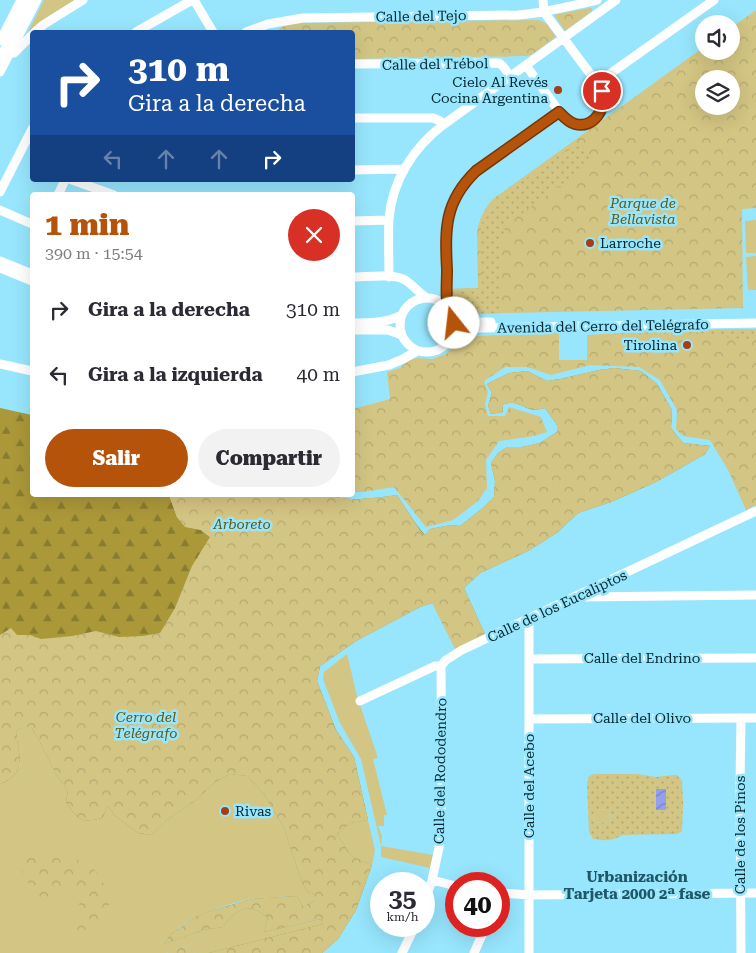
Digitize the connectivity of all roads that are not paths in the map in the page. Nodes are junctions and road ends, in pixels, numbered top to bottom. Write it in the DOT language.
graph roads {
  1 [pos="22,0"];
  2 [pos="30,0"];
  3 [pos="37,0"];
  4 [pos="83,0"];
  5 [pos="193,0"];
  6 [pos="543,0"];
  7 [pos="596,0"];
  8 [pos="616,0"];
  9 [pos="714,0"];
  10 [pos="544,12"];
  11 [pos="268,28"];
  12 [pos="38,30"];
  13 [pos="140,30"];
  14 [pos="212,30"];
  15 [pos="30,37"];
  16 [pos="564,38"];
  17 [pos="2,45"];
  18 [pos="2,60"];
  19 [pos="355,64"];
  20 [pos="526,65"];
  21 [pos="0,72"];
  22 [pos="509,77"];
  23 [pos="597,84"];
  24 [pos="559,112"];
  25 [pos="355,118"];
  26 [pos="443,125"];
  27 [pos="30,133"];
  28 [pos="404,169"];
  29 [pos="355,170"];
  30 [pos="78,182"];
  31 [pos="0,192"];
  32 [pos="106,192"];
  33 [pos="0,210"];
  34 [pos="389,220"];
  35 [pos="355,221"];
  36 [pos="30,223"];
  37 [pos="0,260"];
  38 [pos="0,268"];
  39 [pos="30,273"];
  40 [pos="355,277"];
  41 [pos="389,277"];
  42 [pos="30,280"];
  43 [pos="407,282"];
  44 [pos="427,298"];
  45 [pos="409,305"];
  46 [pos="451,313"];
  47 [pos="402,315"];
  48 [pos="756,317"];
  49 [pos="756,322"];
  50 [pos="355,324"];
  51 [pos="355,330"];
  52 [pos="451,337"];
  53 [pos="404,338"];
  54 [pos="417,351"];
  55 [pos="395,363"];
  56 [pos="0,364"];
  57 [pos="30,371"];
  58 [pos="355,371"];
  59 [pos="756,511"];
  60 [pos="596,593"];
  61 [pos="756,596"];
  62 [pos="526,620"];
  63 [pos="756,658"];
  64 [pos="529,659"];
  65 [pos="442,666"];
  66 [pos="360,701"];
  67 [pos="741,718"];
  68 [pos="756,718"];
  69 [pos="529,719"];
  70 [pos="434,872"];
  71 [pos="741,893"];
  72 [pos="756,893"];
  73 [pos="510,894"];
  74 [pos="530,895"];
  75 [pos="410,937"];
  76 [pos="481,937"];
  77 [pos="402,953"];
  78 [pos="474,953"];
  79 [pos="529,953"];
  80 [pos="741,953"];
  1 -- 17 [label="street"];
  2 -- 17 [label="street"];
  3 -- 18 [label="street"];
  4 -- 12 [label="street"];
  5 -- 13 [label="street"];
  5 -- 14 [label="street"];
  6 -- 10 [label="street"];
  7 -- 10 [label="street, Calle del Tejo"];
  8 -- 16 [label="street"];
  9 -- 23 [label="street"];
  10 -- 11 [label="street, Calle del Tejo"];
  10 -- 16 [label="street"];
  15 -- 18 [label="street"];
  16 -- 20 [label="street"];
  16 -- 23 [label="street"];
  17 -- 18 [label="street"];
  18 -- 21 [label="street"];
  19 -- 22 [label="street, Calle del Trébol"];
  20 -- 22 [label="street"];
  20 -- 24 [label="street"];
  22 -- 26 [label="street"];
  23 -- 24 [label="street"];
  24 -- 46 [label="street"];
  25 -- 26 [label="street"];
  26 -- 28 [label="street"];
  27 -- 31 [label="street"];
  28 -- 29 [label="street"];
  28 -- 34 [label="street"];
  30 -- 32 [label="street"];
  33 -- 36 [label="street"];
  34 -- 35 [label="street"];
  34 -- 41 [label="street"];
  37 -- 39 [label="street"];
  38 -- 42 [label="street"];
  40 -- 41 [label="street"];
  41 -- 43 [label="street"];
  43 -- 44 [label="street"];
  43 -- 45 [label="street"];
  44 -- 45 [label="street"];
  44 -- 46 [label="street"];
  45 -- 47 [label="street"];
  46 -- 48 [label="street, Avenida del Cerro del Telégrafo"];
  46 -- 52 [label="street"];
  47 -- 50 [label="street"];
  47 -- 53 [label="street"];
  49 -- 52 [label="street, Avenida del Cerro del Telégrafo"];
  51 -- 53 [label="street"];
  52 -- 54 [label="street"];
  53 -- 54 [label="street"];
  53 -- 55 [label="street"];
  54 -- 55 [label="street"];
  55 -- 58 [label="street"];
  56 -- 57 [label="street"];
  59 -- 60 [label="street, Calle de los Eucaliptos"];
  60 -- 61 [label="street"];
  60 -- 62 [label="street, Calle de los Eucaliptos"];
  62 -- 64 [label="street, Calle del Acebo"];
  62 -- 65 [label="street, Calle de los Eucaliptos"];
  63 -- 64 [label="street, Calle del Endrino"];
  64 -- 69 [label="street, Calle del Acebo"];
  65 -- 66 [label="street, Calle de los Eucaliptos"];
  65 -- 70 [label="street, Calle del Rododendro"];
  67 -- 68 [label="street, Calle del Olivo"];
  67 -- 69 [label="street, Calle del Olivo"];
  67 -- 71 [label="street, Calle de los Pinos"];
  69 -- 74 [label="street, Calle del Acebo"];
  71 -- 72 [label="street"];
  71 -- 74 [label="street"];
  71 -- 80 [label="street, Calle de los Pinos"];
  73 -- 74 [label="street"];
  74 -- 79 [label="street, Calle del Acebo"];
  75 -- 77 [label="street"];
  76 -- 78 [label="street"];
}
